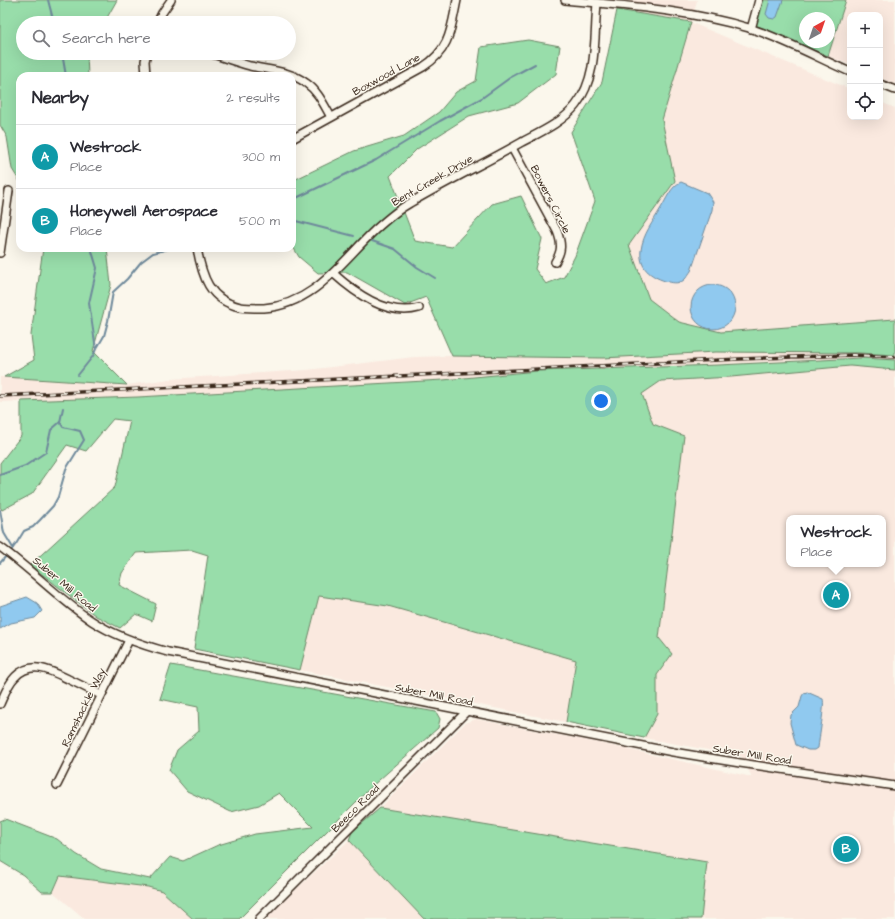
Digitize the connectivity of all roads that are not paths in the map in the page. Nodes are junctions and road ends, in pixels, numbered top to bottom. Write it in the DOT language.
graph roads {
  1 [pos="171,0"];
  2 [pos="457,0"];
  3 [pos="565,0"];
  4 [pos="759,0"];
  5 [pos="597,3"];
  6 [pos="160,16"];
  7 [pos="750,29"];
  8 [pos="145,60"];
  9 [pos="231,60"];
  10 [pos="847,71"];
  11 [pos="146,72"];
  12 [pos="281,72"];
  13 [pos="296,77"];
  14 [pos="883,85"];
  15 [pos="895,90"];
  16 [pos="331,117"];
  17 [pos="296,137"];
  18 [pos="512,148"];
  19 [pos="10,191"];
  20 [pos="198,252"];
  21 [pos="0,253"];
  22 [pos="555,262"];
  23 [pos="334,274"];
  24 [pos="419,308"];
  25 [pos="1,548"];
  26 [pos="128,640"];
  27 [pos="101,695"];
  28 [pos="0,704"];
  29 [pos="466,712"];
  30 [pos="57,785"];
  31 [pos="895,786"];
  32 [pos="259,919"];
  1 -- 6 [label="street"];
  2 -- 16 [label="street, Boxwood Lane"];
  3 -- 5 [label="street"];
  4 -- 7 [label="street"];
  5 -- 7 [label="street"];
  5 -- 18 [label="street, Bent Creek Drive"];
  7 -- 10 [label="street"];
  8 -- 11 [label="street"];
  9 -- 12 [label="street"];
  13 -- 16 [label="street"];
  14 -- 15 [label="street"];
  16 -- 17 [label="street, Boxwood Lane"];
  18 -- 22 [label="street, Bowers Circle"];
  18 -- 23 [label="street, Bent Creek Drive"];
  19 -- 21 [label="street"];
  20 -- 23 [label="street, Bent Creek Drive"];
  23 -- 24 [label="street"];
  25 -- 26 [label="street, Suber Mill Road"];
  26 -- 27 [label="street, Ramshackle Way"];
  26 -- 29 [label="street, Suber Mill Road"];
  27 -- 28 [label="street"];
  27 -- 30 [label="street, Ramshackle Way"];
  29 -- 31 [label="street, Suber Mill Road"];
  29 -- 32 [label="street, Beeco Road"];
}
